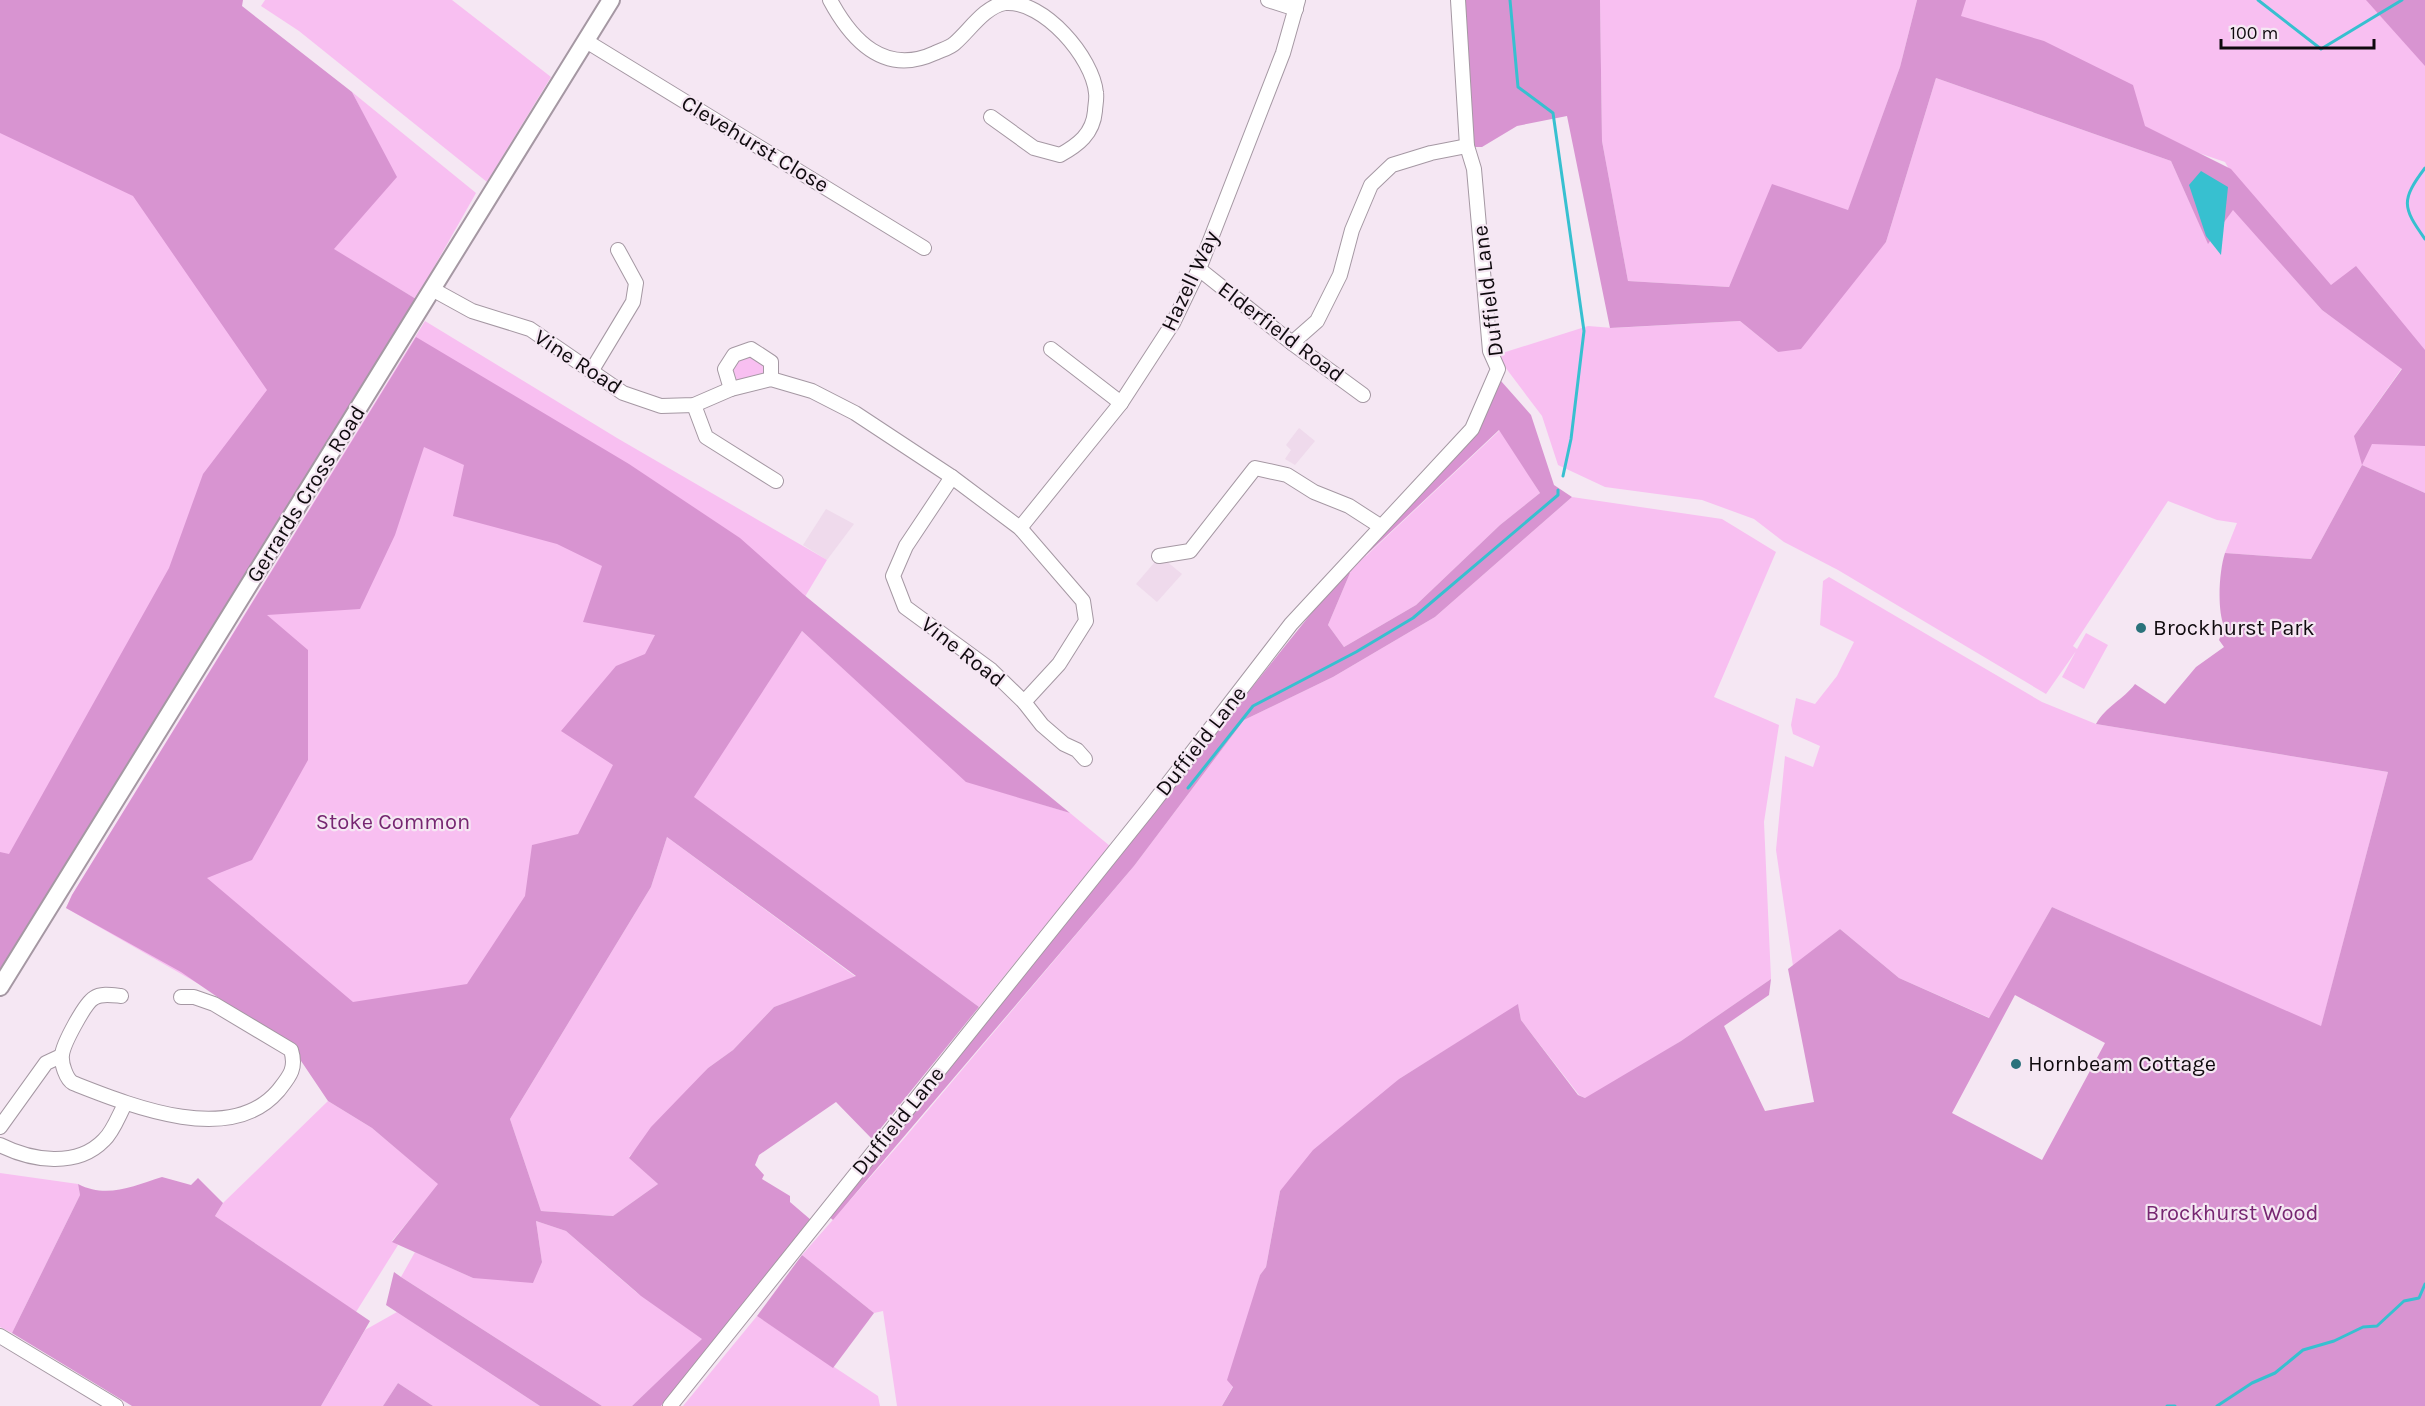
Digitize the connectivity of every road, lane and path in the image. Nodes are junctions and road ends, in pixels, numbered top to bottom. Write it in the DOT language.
graph roads {
  1 [pos="611,0"];
  2 [pos="830,0"];
  3 [pos="1268,0"];
  4 [pos="1458,0"];
  5 [pos="1004,2"];
  6 [pos="1297,4"];
  7 [pos="586,41"];
  8 [pos="991,117"];
  9 [pos="1467,146"];
  10 [pos="924,248"];
  11 [pos="618,250"];
  12 [pos="1199,269"];
  13 [pos="432,289"];
  14 [pos="1292,343"];
  15 [pos="1051,349"];
  16 [pos="592,370"];
  17 [pos="771,379"];
  18 [pos="731,389"];
  19 [pos="1363,395"];
  20 [pos="1121,403"];
  21 [pos="694,405"];
  22 [pos="952,477"];
  23 [pos="776,481"];
  24 [pos="1380,526"];
  25 [pos="1020,528"];
  26 [pos="1159,556"];
  27 [pos="1024,702"];
  28 [pos="1085,759"];
  29 [pos="0,987"];
  30 [pos="121,996"];
  31 [pos="181,997"];
  32 [pos="61,1056"];
  33 [pos="125,1104"];
  34 [pos="0,1127"];
  35 [pos="0,1145"];
  36 [pos="0,1336"];
  37 [pos="116,1406"];
  38 [pos="670,1406"];
  1 -- 7 [label="main road, Gerrards Cross Road"];
  2 -- 5 [label="street"];
  3 -- 6 [label="street"];
  4 -- 9 [label="street, Duffield Lane"];
  5 -- 8 [label="street"];
  6 -- 12 [label="street, Hazell Way"];
  7 -- 10 [label="street, Clevehurst Close"];
  7 -- 13 [label="main road, Gerrards Cross Road"];
  9 -- 14 [label="street"];
  9 -- 24 [label="street, Duffield Lane"];
  11 -- 16 [label="street"];
  12 -- 14 [label="street, Elderfield Road"];
  12 -- 20 [label="street, Hazell Way"];
  13 -- 16 [label="street, Vine Road"];
  13 -- 29 [label="main road, Gerrards Cross Road"];
  14 -- 19 [label="street, Elderfield Road"];
  15 -- 20 [label="street"];
  16 -- 21 [label="street, Vine Road"];
  17 -- 18 [label="street, Vine Road"];
  17 -- 18 [label="street"];
  17 -- 22 [label="street, Vine Road"];
  18 -- 21 [label="street, Vine Road"];
  20 -- 25 [label="street, Hazell Way"];
  21 -- 23 [label="street"];
  22 -- 25 [label="street, Vine Road"];
  22 -- 27 [label="street, Vine Road"];
  24 -- 26 [label="street"];
  24 -- 38 [label="street, Duffield Lane"];
  25 -- 27 [label="street, Vine Road"];
  27 -- 28 [label="street, Vine Road"];
  30 -- 32 [label="street"];
  31 -- 33 [label="street"];
  32 -- 33 [label="street"];
  32 -- 34 [label="street"];
  33 -- 35 [label="street"];
  36 -- 37 [label="street"];
}
